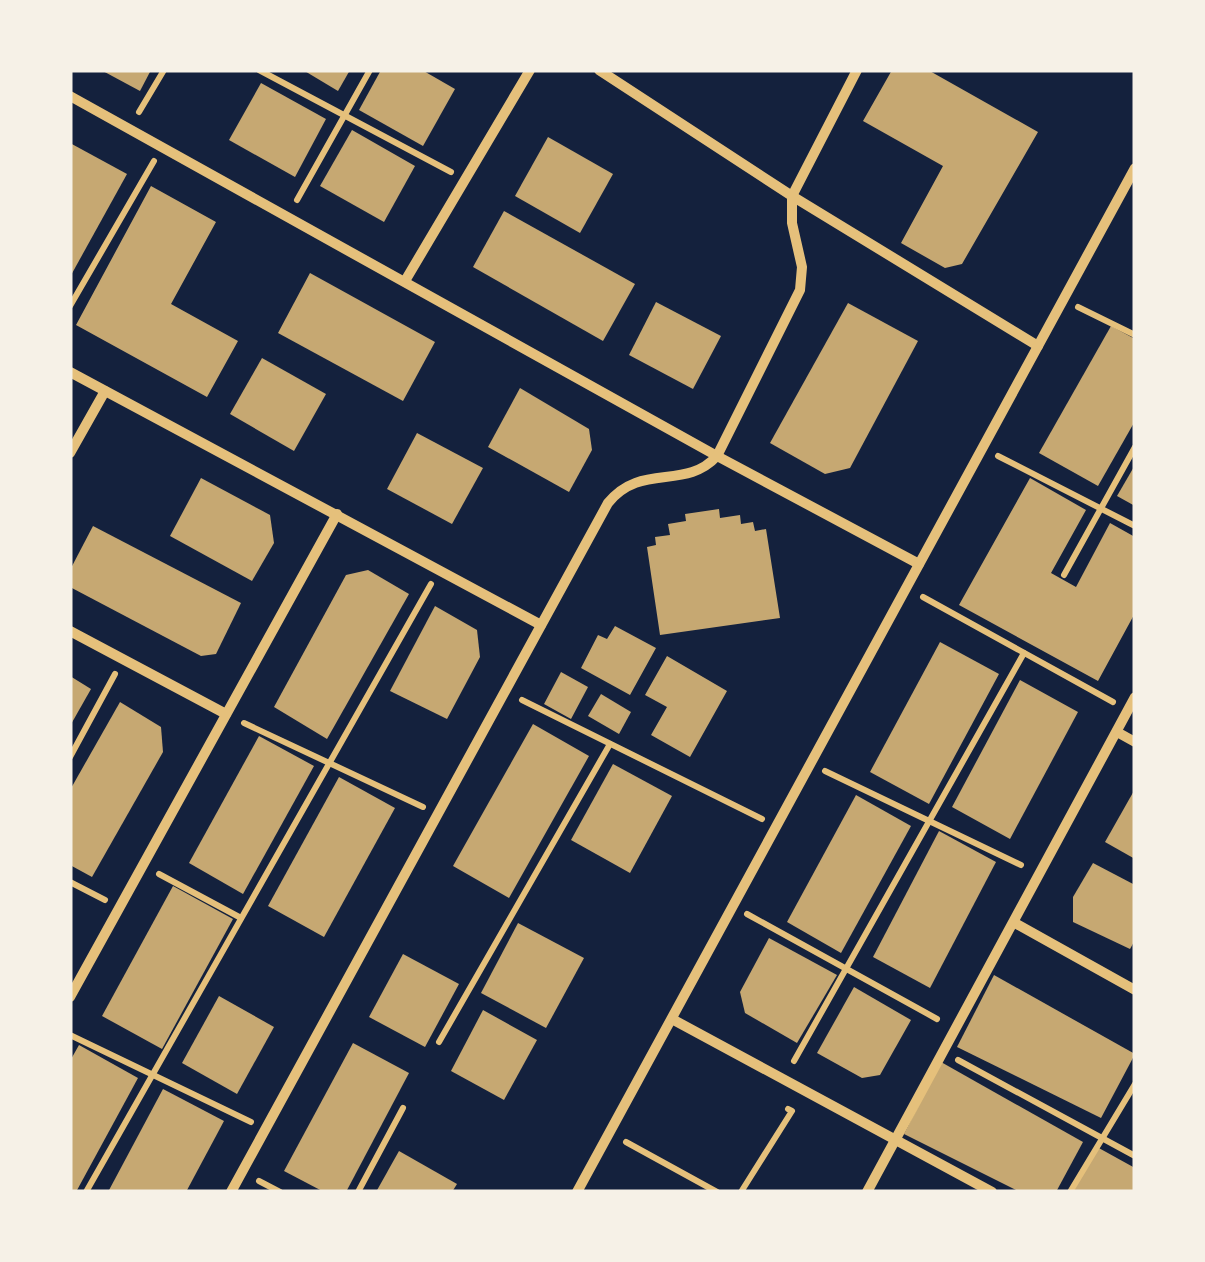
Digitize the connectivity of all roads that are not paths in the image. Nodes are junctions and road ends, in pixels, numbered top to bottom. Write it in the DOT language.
graph roads {
  1 [pos="530,70"];
  2 [pos="599,70"];
  3 [pos="858,70"];
  4 [pos="70,96"];
  5 [pos="1135,168"];
  6 [pos="792,196"];
  7 [pos="405,281"];
  8 [pos="1038,346"];
  9 [pos="70,372"];
  10 [pos="105,390"];
  11 [pos="70,453"];
  12 [pos="717,456"];
  13 [pos="337,514"];
  14 [pos="920,564"];
  15 [pos="541,625"];
  16 [pos="70,631"];
  17 [pos="1135,697"];
  18 [pos="226,714"];
  19 [pos="1116,732"];
  20 [pos="1135,742"];
  21 [pos="1014,923"];
  22 [pos="1135,990"];
  23 [pos="70,998"];
  24 [pos="672,1019"];
  25 [pos="895,1140"];
  26 [pos="231,1192"];
  27 [pos="577,1192"];
  28 [pos="867,1192"];
  29 [pos="992,1192"];
  1 -- 7 [label="street"];
  2 -- 6 [label="street"];
  3 -- 6 [label="street"];
  4 -- 7 [label="street"];
  5 -- 8 [label="street"];
  6 -- 8 [label="street"];
  6 -- 12 [label="street"];
  7 -- 12 [label="street"];
  8 -- 14 [label="street"];
  9 -- 10 [label="street"];
  10 -- 11 [label="street"];
  10 -- 13 [label="street"];
  12 -- 14 [label="street"];
  12 -- 15 [label="street"];
  13 -- 15 [label="street"];
  13 -- 18 [label="street"];
  14 -- 24 [label="street"];
  15 -- 26 [label="street"];
  16 -- 18 [label="street"];
  17 -- 19 [label="street"];
  18 -- 23 [label="street"];
  19 -- 20 [label="street"];
  19 -- 21 [label="street"];
  21 -- 22 [label="street"];
  21 -- 25 [label="street"];
  24 -- 25 [label="street"];
  24 -- 27 [label="street"];
  25 -- 28 [label="street"];
  25 -- 29 [label="street"];
}
